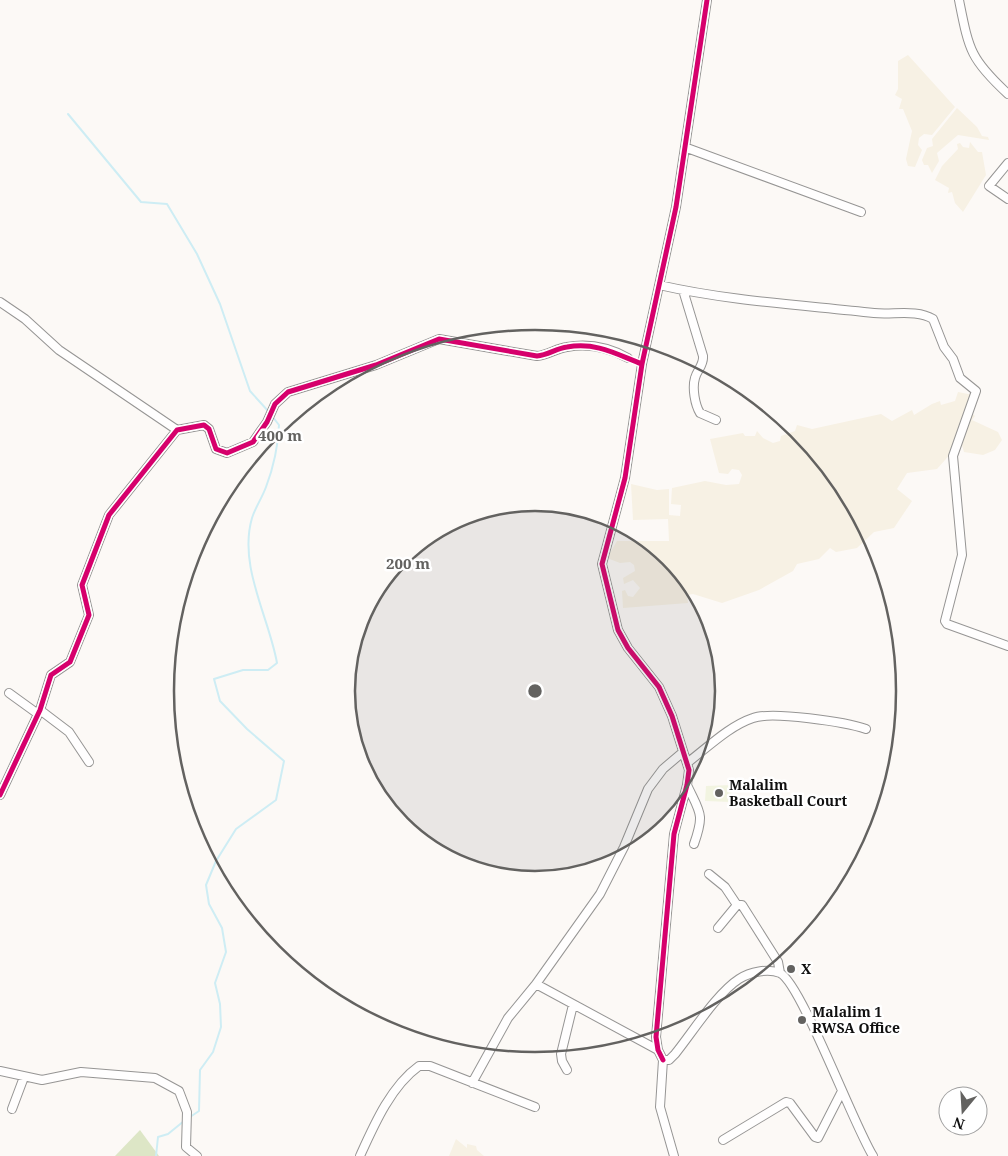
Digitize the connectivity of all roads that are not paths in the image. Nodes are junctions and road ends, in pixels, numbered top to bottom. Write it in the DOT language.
graph roads {
  1 [pos="707,0"];
  2 [pos="959,0"];
  3 [pos="1008,94"];
  4 [pos="687,148"];
  5 [pos="1008,163"];
  6 [pos="1008,199"];
  7 [pos="861,212"];
  8 [pos="659,285"];
  9 [pos="683,290"];
  10 [pos="0,302"];
  11 [pos="642,364"];
  12 [pos="716,420"];
  13 [pos="177,430"];
  14 [pos="1008,646"];
  15 [pos="9,693"];
  16 [pos="39,712"];
  17 [pos="866,729"];
  18 [pos="683,752"];
  19 [pos="89,762"];
  20 [pos="687,763"];
  21 [pos="687,785"];
  22 [pos="0,795"];
  23 [pos="694,844"];
  24 [pos="709,874"];
  25 [pos="736,905"];
  26 [pos="718,928"];
  27 [pos="780,973"];
  28 [pos="536,984"];
  29 [pos="572,1005"];
  30 [pos="658,1050"];
  31 [pos="663,1060"];
  32 [pos="567,1070"];
  33 [pos="0,1071"];
  34 [pos="24,1077"];
  35 [pos="472,1083"];
  36 [pos="842,1092"];
  37 [pos="535,1107"];
  38 [pos="12,1109"];
  39 [pos="723,1140"];
  40 [pos="197,1156"];
  41 [pos="360,1156"];
  42 [pos="674,1156"];
  43 [pos="873,1156"];
  1 -- 4 [label="street"];
  2 -- 3 [label="street"];
  4 -- 7 [label="street"];
  4 -- 8 [label="street"];
  5 -- 6 [label="street"];
  8 -- 9 [label="street"];
  8 -- 11 [label="street"];
  9 -- 12 [label="street"];
  9 -- 14 [label="street"];
  10 -- 13 [label="street"];
  11 -- 13 [label="street"];
  11 -- 18 [label="street"];
  13 -- 16 [label="street"];
  15 -- 16 [label="street"];
  16 -- 19 [label="street"];
  16 -- 22 [label="street"];
  17 -- 20 [label="street"];
  18 -- 20 [label="street"];
  18 -- 28 [label="street"];
  20 -- 21 [label="street"];
  21 -- 23 [label="street"];
  21 -- 30 [label="street"];
  24 -- 25 [label="street"];
  25 -- 26 [label="street"];
  25 -- 27 [label="street"];
  27 -- 31 [label="street"];
  27 -- 36 [label="street"];
  28 -- 29 [label="street"];
  28 -- 35 [label="street"];
  29 -- 30 [label="street"];
  29 -- 32 [label="street"];
  30 -- 31 [label="street"];
  31 -- 42 [label="street"];
  33 -- 34 [label="street"];
  34 -- 38 [label="street"];
  34 -- 40 [label="street"];
  35 -- 37 [label="street"];
  35 -- 41 [label="street"];
  36 -- 39 [label="street"];
  36 -- 43 [label="street"];
}
